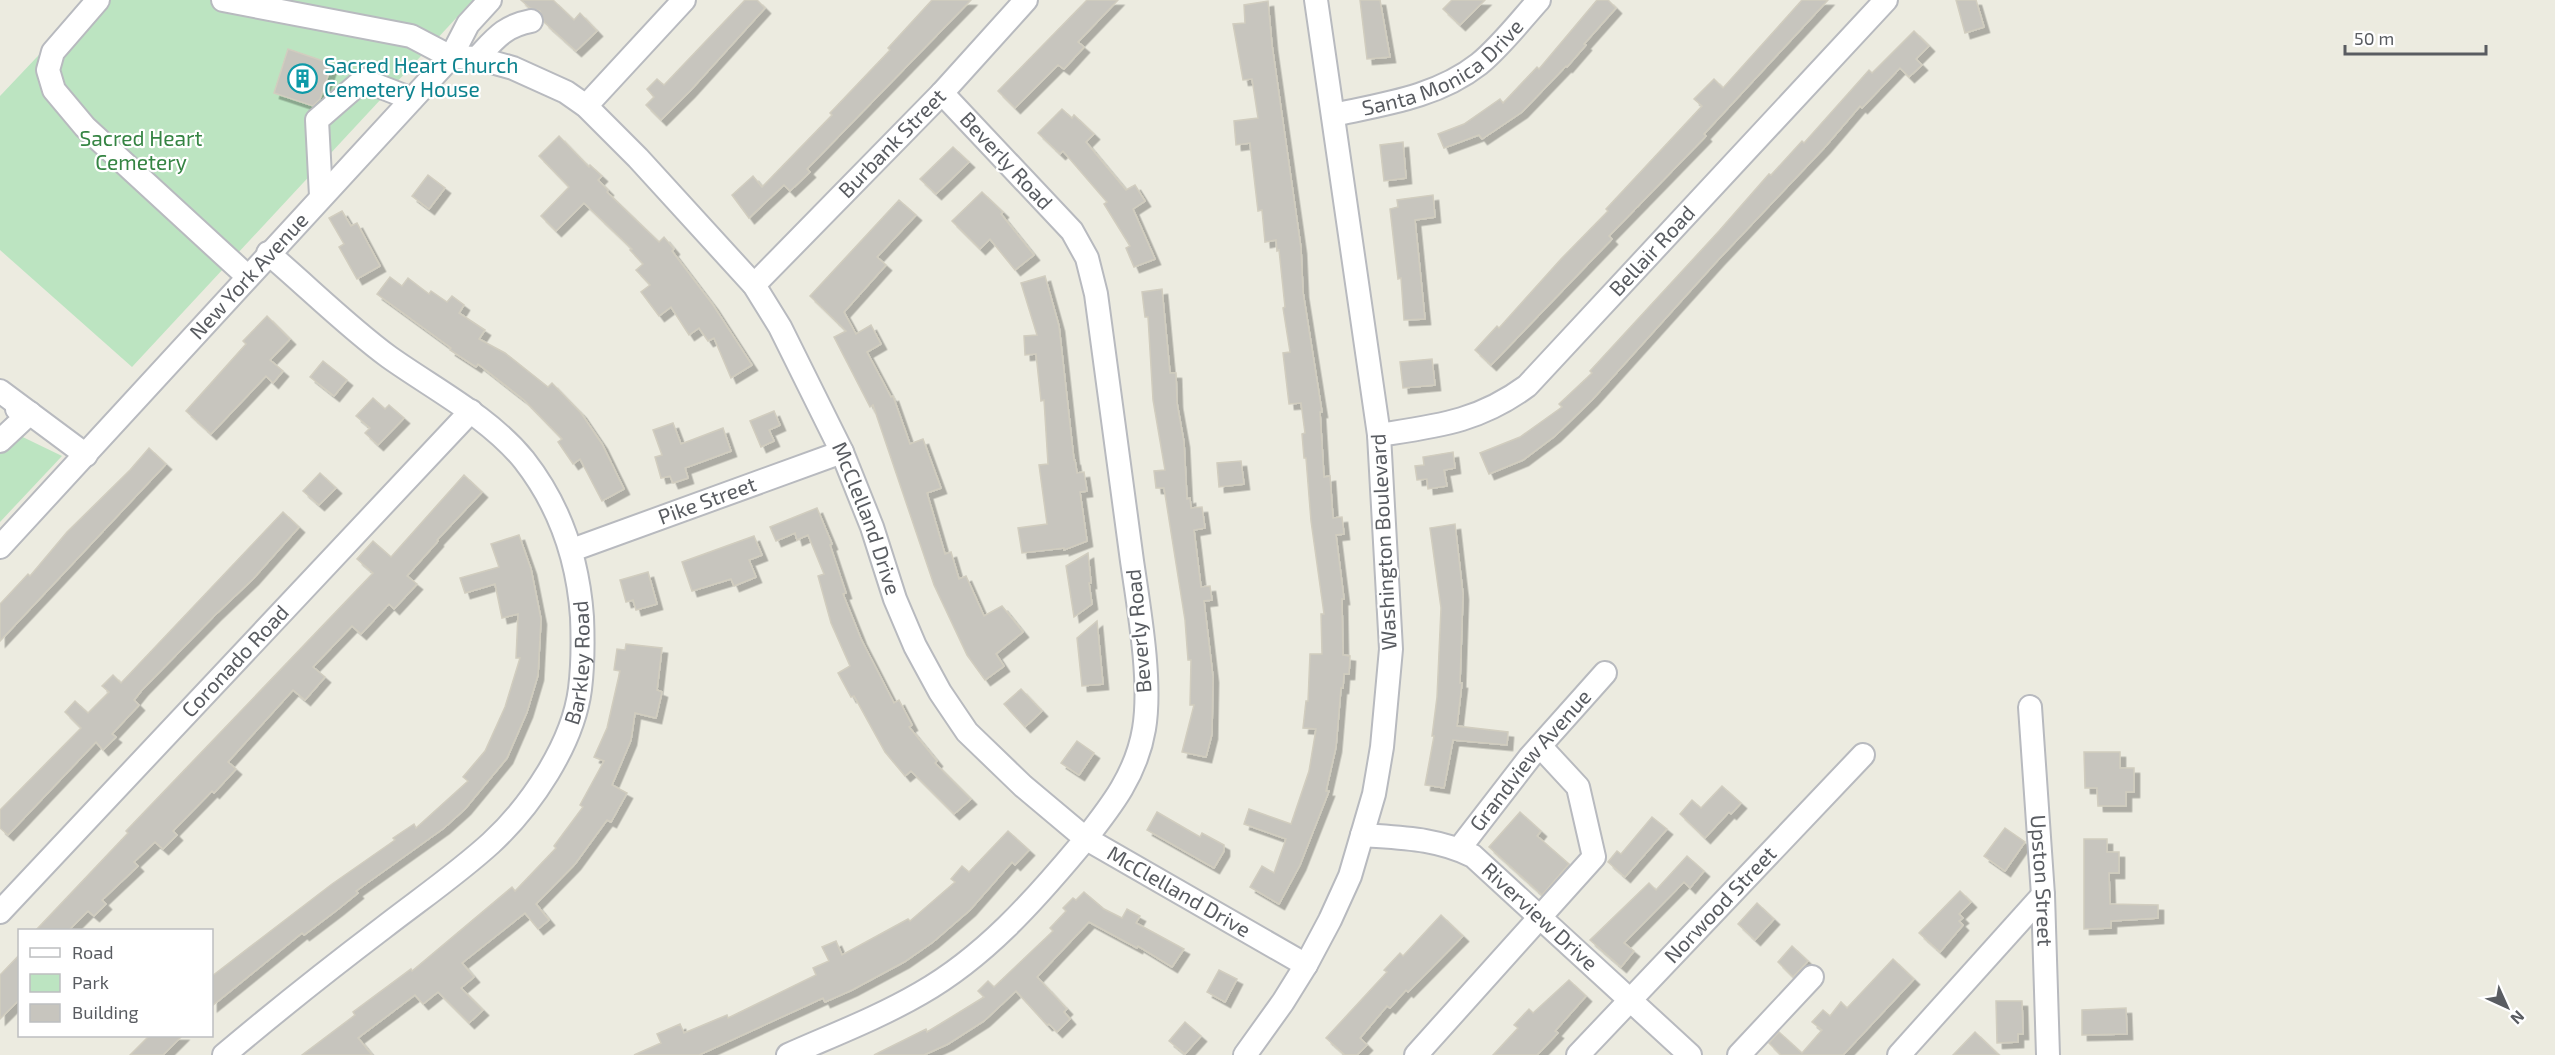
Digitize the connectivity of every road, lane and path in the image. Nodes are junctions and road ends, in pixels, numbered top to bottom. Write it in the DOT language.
graph roads {
  1 [pos="98,0"];
  2 [pos="223,0"];
  3 [pos="490,0"];
  4 [pos="684,0"];
  5 [pos="1026,0"];
  6 [pos="1316,0"];
  7 [pos="1539,0"];
  8 [pos="1886,0"];
  9 [pos="531,21"];
  10 [pos="451,57"];
  11 [pos="477,58"];
  12 [pos="942,93"];
  13 [pos="412,99"];
  14 [pos="586,106"];
  15 [pos="1333,115"];
  16 [pos="321,196"];
  17 [pos="268,253"];
  18 [pos="247,276"];
  19 [pos="754,285"];
  20 [pos="0,391"];
  21 [pos="0,403"];
  22 [pos="471,411"];
  23 [pos="30,414"];
  24 [pos="1379,435"];
  25 [pos="0,441"];
  26 [pos="842,452"];
  27 [pos="86,455"];
  28 [pos="0,547"];
  29 [pos="572,550"];
  30 [pos="1605,673"];
  31 [pos="2030,707"];
  32 [pos="1540,746"];
  33 [pos="1863,755"];
  34 [pos="1362,835"];
  35 [pos="1085,838"];
  36 [pos="1459,849"];
  37 [pos="2043,895"];
  38 [pos="0,912"];
  39 [pos="1539,917"];
  40 [pos="1306,965"];
  41 [pos="1812,977"];
  42 [pos="1628,1000"];
  43 [pos="224,1055"];
  44 [pos="788,1055"];
  45 [pos="1245,1055"];
  46 [pos="1416,1055"];
  47 [pos="1578,1055"];
  48 [pos="1690,1055"];
  49 [pos="1739,1055"];
  50 [pos="1899,1055"];
  51 [pos="2048,1055"];
  1 -- 18 [label="street"];
  2 -- 10 [label="street"];
  3 -- 10 [label="street, New York Avenue"];
  4 -- 14 [label="street"];
  5 -- 12 [label="street, Burbank Street"];
  6 -- 15 [label="street, Washington Boulevard"];
  7 -- 15 [label="street, Santa Monica Drive"];
  8 -- 24 [label="street, Bellair Road"];
  9 -- 11 [label="street"];
  10 -- 11 [label="street, McClelland Drive"];
  10 -- 13 [label="street, New York Avenue"];
  11 -- 14 [label="street, McClelland Drive"];
  12 -- 19 [label="street, Burbank Street"];
  12 -- 35 [label="street, Beverly Road"];
  13 -- 16 [label="street, New York Avenue"];
  13 -- 16 [label="street"];
  14 -- 19 [label="street, McClelland Drive"];
  15 -- 24 [label="street, Washington Boulevard"];
  16 -- 17 [label="street, New York Avenue"];
  17 -- 18 [label="street, New York Avenue"];
  17 -- 22 [label="street, Barkley Road"];
  18 -- 27 [label="street, New York Avenue"];
  19 -- 26 [label="street, McClelland Drive"];
  20 -- 23 [label="street"];
  21 -- 23 [label="street"];
  22 -- 29 [label="street, Barkley Road"];
  22 -- 38 [label="street, Coronado Road"];
  23 -- 25 [label="street"];
  23 -- 27 [label="street"];
  24 -- 34 [label="street, Washington Boulevard"];
  26 -- 29 [label="street, Pike Street"];
  26 -- 35 [label="street, McClelland Drive"];
  27 -- 28 [label="street, New York Avenue"];
  29 -- 43 [label="street, Barkley Road"];
  30 -- 32 [label="street, Grandview Avenue"];
  31 -- 37 [label="street, Upston Street"];
  32 -- 36 [label="street, Grandview Avenue"];
  32 -- 39 [label="street"];
  33 -- 42 [label="street, Norwood Street"];
  34 -- 36 [label="street, Riverview Drive"];
  34 -- 40 [label="street, Washington Boulevard"];
  35 -- 40 [label="street, McClelland Drive"];
  35 -- 44 [label="street, Beverly Road"];
  36 -- 39 [label="street, Riverview Drive"];
  37 -- 50 [label="street"];
  37 -- 51 [label="street, Upston Street"];
  39 -- 42 [label="street, Riverview Drive"];
  39 -- 46 [label="street"];
  40 -- 45 [label="street, Washington Boulevard"];
  41 -- 49 [label="street"];
  42 -- 47 [label="street, Norwood Street"];
  42 -- 48 [label="street, Riverview Drive"];
}
